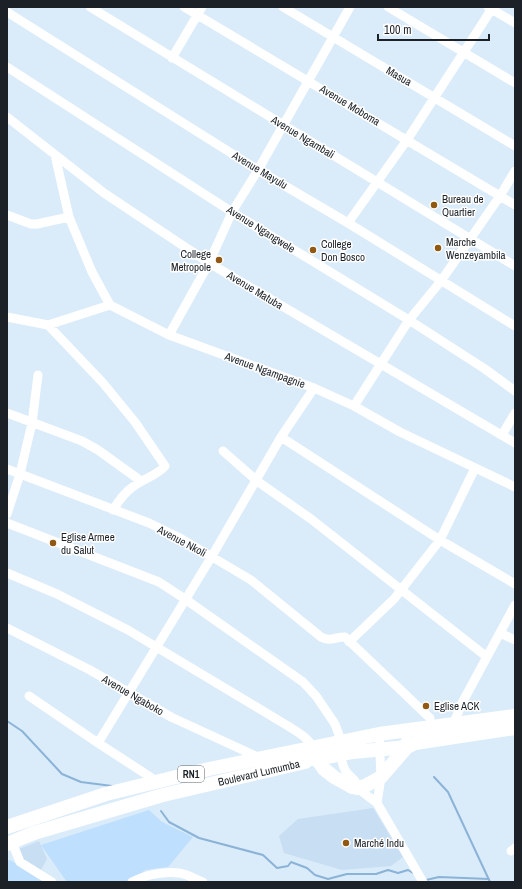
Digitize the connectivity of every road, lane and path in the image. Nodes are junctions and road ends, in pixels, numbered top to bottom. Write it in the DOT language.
graph roads {
  1 [pos="90,7"];
  2 [pos="184,7"];
  3 [pos="202,7"];
  4 [pos="283,7"];
  5 [pos="350,7"];
  6 [pos="388,7"];
  7 [pos="491,8"];
  8 [pos="7,12"];
  9 [pos="198,16"];
  10 [pos="515,23"];
  11 [pos="333,38"];
  12 [pos="463,53"];
  13 [pos="172,58"];
  14 [pos="7,67"];
  15 [pos="308,80"];
  16 [pos="515,83"];
  17 [pos="434,97"];
  18 [pos="7,117"];
  19 [pos="284,125"];
  20 [pos="407,140"];
  21 [pos="515,146"];
  22 [pos="55,155"];
  23 [pos="258,170"];
  24 [pos="515,171"];
  25 [pos="378,182"];
  26 [pos="500,196"];
  27 [pos="515,205"];
  28 [pos="232,212"];
  29 [pos="7,215"];
  30 [pos="69,218"];
  31 [pos="348,223"];
  32 [pos="470,239"];
  33 [pos="210,263"];
  34 [pos="515,266"];
  35 [pos="441,281"];
  36 [pos="110,304"];
  37 [pos="7,317"];
  38 [pos="410,320"];
  39 [pos="48,326"];
  40 [pos="515,326"];
  41 [pos="168,335"];
  42 [pos="380,364"];
  43 [pos="38,376"];
  44 [pos="314,388"];
  45 [pos="515,391"];
  46 [pos="354,406"];
  47 [pos="7,413"];
  48 [pos="515,413"];
  49 [pos="32,423"];
  50 [pos="502,435"];
  51 [pos="281,437"];
  52 [pos="515,444"];
  53 [pos="223,451"];
  54 [pos="7,468"];
  55 [pos="475,468"];
  56 [pos="20,474"];
  57 [pos="141,481"];
  58 [pos="257,481"];
  59 [pos="515,487"];
  60 [pos="114,510"];
  61 [pos="7,514"];
  62 [pos="7,523"];
  63 [pos="440,540"];
  64 [pos="212,556"];
  65 [pos="7,573"];
  66 [pos="515,584"];
  67 [pos="402,590"];
  68 [pos="185,598"];
  69 [pos="515,605"];
  70 [pos="7,628"];
  71 [pos="500,633"];
  72 [pos="345,639"];
  73 [pos="515,640"];
  74 [pos="156,647"];
  75 [pos="487,658"];
  76 [pos="128,693"];
  77 [pos="29,696"];
  78 [pos="515,716"];
  79 [pos="430,718"];
  80 [pos="450,724"];
  81 [pos="515,728"];
  82 [pos="405,731"];
  83 [pos="379,734"];
  84 [pos="98,743"];
  85 [pos="407,747"];
  86 [pos="340,749"];
  87 [pos="380,749"];
  88 [pos="315,753"];
  89 [pos="260,758"];
  90 [pos="382,777"];
  91 [pos="158,782"];
  92 [pos="357,788"];
  93 [pos="377,803"];
  94 [pos="7,827"];
  95 [pos="9,843"];
  96 [pos="52,882"];
  97 [pos="132,882"];
  98 [pos="203,882"];
  99 [pos="423,882"];
  1 -- 13 [label="street, Avenue Ngambali"];
  2 -- 9 [label="street, Avenue Moboma"];
  3 -- 9 [label="street"];
  4 -- 11 [label="street, Masua"];
  5 -- 11 [label="street"];
  6 -- 12 [label="street"];
  7 -- 10 [label="street"];
  7 -- 12 [label="street"];
  8 -- 23 [label="street, Avenue Mayulu"];
  9 -- 13 [label="street"];
  9 -- 15 [label="street, Avenue Moboma"];
  11 -- 15 [label="street"];
  11 -- 17 [label="street, Masua"];
  12 -- 16 [label="street"];
  12 -- 17 [label="street"];
  13 -- 19 [label="street, Avenue Ngambali"];
  14 -- 28 [label="street, Avenue Ngangwele"];
  15 -- 19 [label="street"];
  15 -- 20 [label="street, Avenue Moboma"];
  17 -- 20 [label="street"];
  17 -- 21 [label="street, Masua"];
  18 -- 22 [label="street, Avenue Matuba"];
  19 -- 23 [label="street"];
  19 -- 25 [label="street, Avenue Ngambali"];
  20 -- 25 [label="street"];
  20 -- 26 [label="street, Avenue Moboma"];
  22 -- 30 [label="street"];
  22 -- 33 [label="street, Avenue Matuba"];
  23 -- 28 [label="street"];
  23 -- 31 [label="street, Avenue Mayulu"];
  24 -- 26 [label="street"];
  25 -- 31 [label="street"];
  25 -- 32 [label="street, Avenue Ngambali"];
  26 -- 27 [label="street, Avenue Moboma"];
  26 -- 32 [label="street"];
  28 -- 33 [label="street"];
  28 -- 38 [label="street, Avenue Ngangwele"];
  29 -- 30 [label="street"];
  30 -- 36 [label="street"];
  31 -- 35 [label="street, Avenue Mayulu"];
  32 -- 34 [label="street, Avenue Ngambali"];
  32 -- 35 [label="street"];
  33 -- 41 [label="street"];
  33 -- 42 [label="street, Avenue Matuba"];
  35 -- 38 [label="street"];
  35 -- 40 [label="street, Avenue Mayulu"];
  36 -- 39 [label="street"];
  36 -- 41 [label="street, Avenue Ngampagnie"];
  37 -- 39 [label="street"];
  38 -- 42 [label="street"];
  38 -- 45 [label="street, Avenue Ngangwele"];
  39 -- 57 [label="street"];
  41 -- 44 [label="street, Avenue Ngampagnie"];
  42 -- 46 [label="street"];
  42 -- 50 [label="street, Avenue Matuba"];
  43 -- 49 [label="street"];
  44 -- 46 [label="street, Avenue Ngampagnie"];
  44 -- 51 [label="street"];
  46 -- 55 [label="street, Avenue Ngampagnie"];
  47 -- 49 [label="street"];
  48 -- 50 [label="street"];
  49 -- 56 [label="street"];
  49 -- 57 [label="street"];
  50 -- 52 [label="street, Avenue Matuba"];
  51 -- 58 [label="street"];
  51 -- 63 [label="street"];
  53 -- 58 [label="street"];
  54 -- 56 [label="street, Avenue Nkoli"];
  55 -- 59 [label="street, Avenue Ngampagnie"];
  55 -- 63 [label="street"];
  56 -- 60 [label="street, Avenue Nkoli"];
  56 -- 61 [label="street"];
  57 -- 60 [label="street"];
  58 -- 64 [label="street"];
  58 -- 67 [label="street"];
  60 -- 64 [label="street, Avenue Nkoli"];
  62 -- 68 [label="street"];
  63 -- 66 [label="street"];
  63 -- 67 [label="street"];
  64 -- 68 [label="street"];
  64 -- 72 [label="street, Avenue Nkoli"];
  65 -- 74 [label="street"];
  67 -- 72 [label="street"];
  67 -- 75 [label="street"];
  68 -- 74 [label="street"];
  68 -- 86 [label="street"];
  69 -- 71 [label="street"];
  70 -- 76 [label="street, Avenue Ngaboko"];
  71 -- 73 [label="street"];
  71 -- 75 [label="street"];
  72 -- 79 [label="street"];
  74 -- 76 [label="street"];
  74 -- 88 [label="street"];
  75 -- 80 [label="street"];
  76 -- 84 [label="street"];
  76 -- 89 [label="street, Avenue Ngaboko"];
  77 -- 84 [label="street"];
  78 -- 80 [label="highway, Boulevard Lumumba / RN1"];
  80 -- 82 [label="highway, Boulevard Lumumba / RN1"];
  81 -- 85 [label="highway, Boulevard Lumumba / RN1"];
  82 -- 83 [label="highway, Boulevard Lumumba / RN1"];
  82 -- 85 [label="highway"];
  83 -- 86 [label="highway, Boulevard Lumumba / RN1"];
  83 -- 87 [label="street"];
  84 -- 91 [label="street"];
  85 -- 87 [label="highway, Boulevard Lumumba / RN1"];
  85 -- 90 [label="highway"];
  86 -- 87 [label="highway, Boulevard Lumumba / RN1"];
  86 -- 88 [label="highway, Boulevard Lumumba / RN1"];
  86 -- 92 [label="street"];
  87 -- 90 [label="street"];
  88 -- 89 [label="highway, Boulevard Lumumba / RN1"];
  88 -- 92 [label="highway"];
  88 -- 95 [label="highway, Boulevard Lumumba / RN1"];
  89 -- 91 [label="highway, Boulevard Lumumba / RN1"];
  90 -- 92 [label="highway"];
  90 -- 93 [label="street"];
  91 -- 94 [label="highway, Boulevard Lumumba / RN1"];
  92 -- 93 [label="street"];
  93 -- 99 [label="street"];
  95 -- 96 [label="street"];
  97 -- 98 [label="street"];
}
